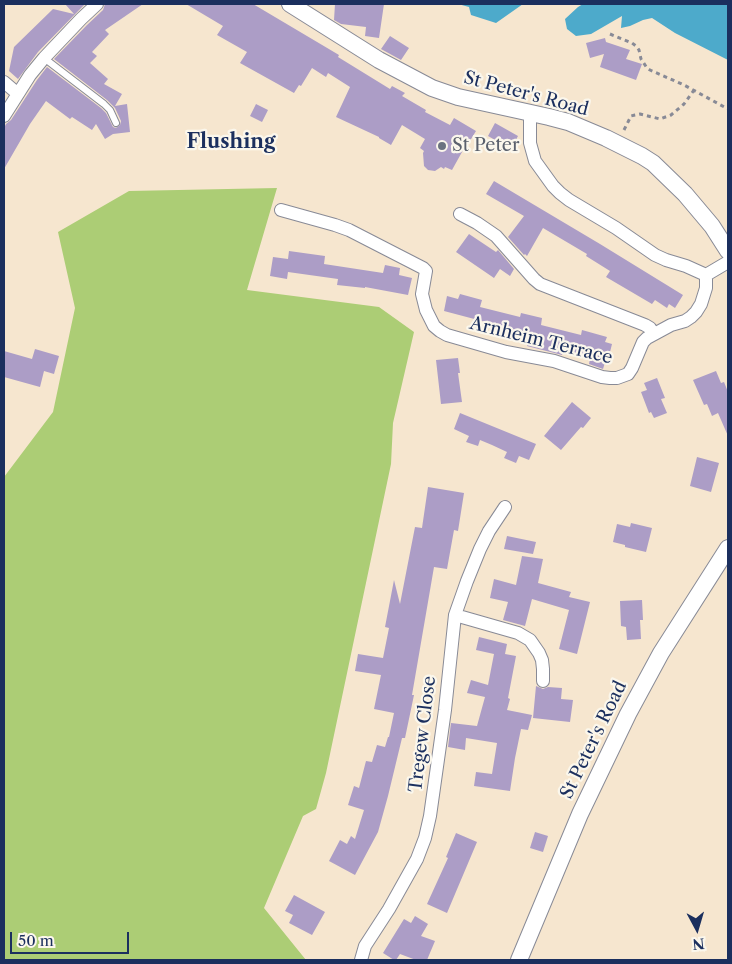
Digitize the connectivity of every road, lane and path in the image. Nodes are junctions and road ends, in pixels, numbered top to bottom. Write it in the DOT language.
graph roads {
  1 [pos="97,4"];
  2 [pos="290,4"];
  3 [pos="610,34"];
  4 [pos="44,58"];
  5 [pos="4,82"];
  6 [pos="694,90"];
  7 [pos="18,94"];
  8 [pos="728,109"];
  9 [pos="530,113"];
  10 [pos="4,116"];
  11 [pos="116,123"];
  12 [pos="616,143"];
  13 [pos="281,210"];
  14 [pos="460,214"];
  15 [pos="728,250"];
  16 [pos="728,262"];
  17 [pos="706,275"];
  18 [pos="654,334"];
  19 [pos="505,507"];
  20 [pos="728,548"];
  21 [pos="456,615"];
  22 [pos="543,681"];
  23 [pos="361,960"];
  24 [pos="519,960"];
  1 -- 4 [label="street"];
  2 -- 9 [label="street, St Peter's Road"];
  3 -- 6 [label="path"];
  4 -- 7 [label="street"];
  4 -- 11 [label="lane"];
  5 -- 7 [label="street"];
  6 -- 8 [label="path"];
  6 -- 12 [label="path"];
  7 -- 10 [label="street"];
  9 -- 12 [label="street, St Peter's Road"];
  9 -- 17 [label="street"];
  12 -- 15 [label="street, St Peter's Road"];
  13 -- 18 [label="street, Arnheim Terrace"];
  14 -- 18 [label="street"];
  16 -- 17 [label="street"];
  17 -- 18 [label="street, Arnheim Terrace"];
  19 -- 21 [label="street, Tregew Close"];
  20 -- 24 [label="street, St Peter's Road"];
  21 -- 22 [label="street"];
  21 -- 23 [label="street, Tregew Close"];
}
